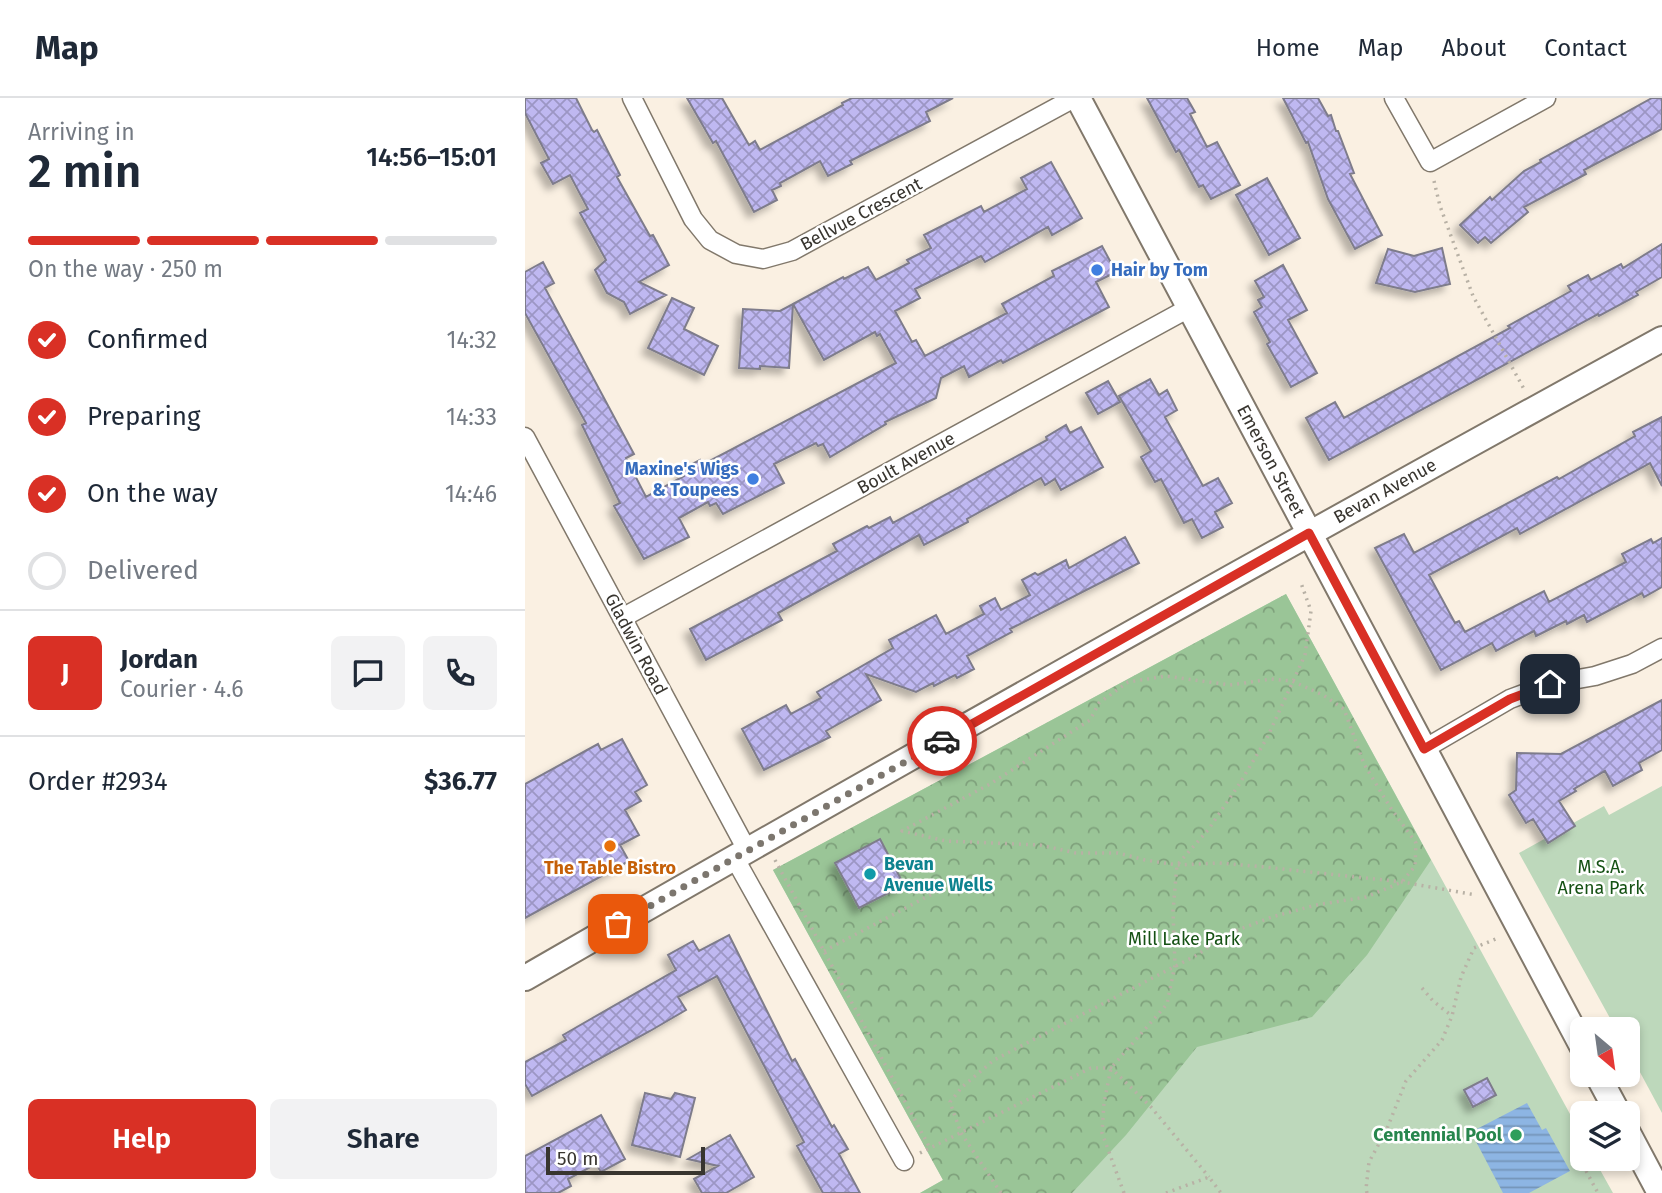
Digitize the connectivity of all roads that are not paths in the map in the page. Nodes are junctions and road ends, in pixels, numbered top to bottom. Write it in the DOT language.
graph roads {
  1 [pos="632,98"];
  2 [pos="1076,98"];
  3 [pos="1394,98"];
  4 [pos="1546,98"];
  5 [pos="1189,308"];
  6 [pos="1662,339"];
  7 [pos="525,437"];
  8 [pos="1309,533"];
  9 [pos="622,618"];
  10 [pos="1662,648"];
  11 [pos="1424,749"];
  12 [pos="749,849"];
  13 [pos="525,978"];
  14 [pos="1570,1023"];
  15 [pos="1640,1155"];
  16 [pos="904,1161"];
  17 [pos="1660,1193"];
  1 -- 2 [label="street, Bellvue Crescent"];
  2 -- 5 [label="street, Emerson Street"];
  3 -- 4 [label="street"];
  5 -- 8 [label="street, Emerson Street"];
  5 -- 9 [label="street, Boult Avenue"];
  6 -- 8 [label="street, Bevan Avenue"];
  7 -- 9 [label="street, Gladwin Road"];
  8 -- 11 [label="street, Emerson Street"];
  8 -- 12 [label="street, Bevan Avenue"];
  9 -- 12 [label="street, Gladwin Road"];
  10 -- 11 [label="street"];
  11 -- 14 [label="street, Emerson Street"];
  12 -- 13 [label="street, Bevan Avenue"];
  12 -- 16 [label="street, Gladwin Road"];
  15 -- 17 [label="street"];
}
